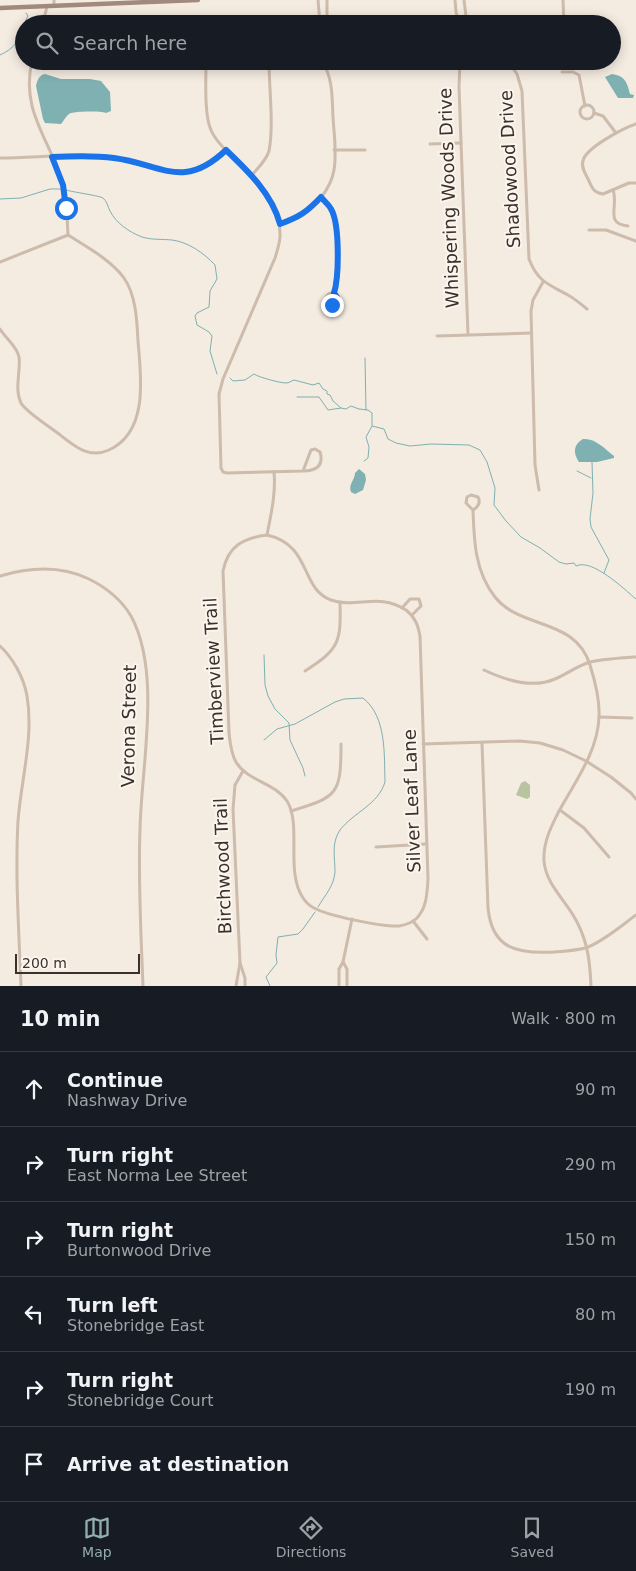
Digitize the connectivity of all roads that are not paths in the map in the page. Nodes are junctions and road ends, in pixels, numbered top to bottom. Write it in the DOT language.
graph roads {
  1 [pos="198,0"];
  2 [pos="318,0"];
  3 [pos="327,0"];
  4 [pos="455,0"];
  5 [pos="464,0"];
  6 [pos="563,0"];
  7 [pos="54,3"];
  8 [pos="46,4"];
  9 [pos="0,8"];
  10 [pos="319,15"];
  11 [pos="327,15"];
  12 [pos="457,15"];
  13 [pos="466,15"];
  14 [pos="564,15"];
  15 [pos="31,70"];
  16 [pos="206,70"];
  17 [pos="269,70"];
  18 [pos="326,70"];
  19 [pos="459,70"];
  20 [pos="514,70"];
  21 [pos="562,72"];
  22 [pos="585,106"];
  23 [pos="594,113"];
  24 [pos="636,124"];
  25 [pos="616,133"];
  26 [pos="461,143"];
  27 [pos="430,144"];
  28 [pos="226,150"];
  29 [pos="334,150"];
  30 [pos="365,150"];
  31 [pos="52,157"];
  32 [pos="0,158"];
  33 [pos="251,176"];
  34 [pos="636,183"];
  35 [pos="613,190"];
  36 [pos="321,197"];
  37 [pos="280,224"];
  38 [pos="628,226"];
  39 [pos="589,230"];
  40 [pos="68,235"];
  41 [pos="636,241"];
  42 [pos="0,262"];
  43 [pos="543,282"];
  44 [pos="334,293"];
  45 [pos="587,309"];
  46 [pos="0,329"];
  47 [pos="531,333"];
  48 [pos="468,335"];
  49 [pos="437,336"];
  50 [pos="304,471"];
  51 [pos="274,472"];
  52 [pos="539,490"];
  53 [pos="473,510"];
  54 [pos="267,535"];
  55 [pos="0,576"];
  56 [pos="340,602"];
  57 [pos="402,608"];
  58 [pos="412,615"];
  59 [pos="0,646"];
  60 [pos="636,657"];
  61 [pos="589,662"];
  62 [pos="305,670"];
  63 [pos="484,670"];
  64 [pos="599,717"];
  65 [pos="632,718"];
  66 [pos="482,742"];
  67 [pos="341,744"];
  68 [pos="423,744"];
  69 [pos="586,761"];
  70 [pos="244,771"];
  71 [pos="636,799"];
  72 [pos="560,810"];
  73 [pos="291,811"];
  74 [pos="426,844"];
  75 [pos="376,847"];
  76 [pos="609,857"];
  77 [pos="636,916"];
  78 [pos="352,919"];
  79 [pos="413,921"];
  80 [pos="426,939"];
  81 [pos="587,947"];
  82 [pos="343,962"];
  83 [pos="240,963"];
  84 [pos="21,986"];
  85 [pos="143,986"];
  86 [pos="236,986"];
  87 [pos="246,986"];
  88 [pos="339,986"];
  89 [pos="348,986"];
  90 [pos="590,986"];
  1 -- 7 [label="main road"];
  2 -- 10 [label="street"];
  3 -- 11 [label="street"];
  4 -- 12 [label="street"];
  5 -- 13 [label="street"];
  6 -- 14 [label="street"];
  7 -- 8 [label="main road"];
  8 -- 9 [label="main road"];
  15 -- 31 [label="street"];
  16 -- 28 [label="street"];
  17 -- 33 [label="street"];
  18 -- 29 [label="street"];
  19 -- 26 [label="street, Whispering Woods Drive"];
  20 -- 43 [label="street, Shadowood Drive"];
  21 -- 22 [label="street"];
  22 -- 23 [label="street"];
  22 -- 23 [label="street"];
  23 -- 25 [label="street"];
  24 -- 25 [label="street"];
  25 -- 35 [label="street"];
  26 -- 27 [label="street"];
  26 -- 48 [label="street, Whispering Woods Drive"];
  28 -- 31 [label="street"];
  28 -- 33 [label="street"];
  29 -- 30 [label="street"];
  29 -- 36 [label="street"];
  31 -- 32 [label="street"];
  31 -- 40 [label="street"];
  33 -- 37 [label="street"];
  34 -- 35 [label="street"];
  35 -- 38 [label="street"];
  36 -- 37 [label="street"];
  36 -- 44 [label="street"];
  37 -- 51 [label="street"];
  39 -- 41 [label="street"];
  40 -- 42 [label="street"];
  40 -- 46 [label="street"];
  43 -- 45 [label="street"];
  43 -- 47 [label="street"];
  47 -- 48 [label="street"];
  47 -- 52 [label="street"];
  48 -- 49 [label="street"];
  50 -- 50 [label="street"];
  50 -- 51 [label="street"];
  51 -- 54 [label="street"];
  53 -- 53 [label="street"];
  53 -- 61 [label="street"];
  54 -- 56 [label="street"];
  54 -- 70 [label="street, Timberview Trail"];
  55 -- 85 [label="street, Verona Street"];
  56 -- 57 [label="street"];
  56 -- 62 [label="street"];
  57 -- 58 [label="street"];
  57 -- 58 [label="street, Silver Leaf Lane"];
  58 -- 68 [label="street, Silver Leaf Lane"];
  59 -- 84 [label="street"];
  60 -- 61 [label="street"];
  61 -- 63 [label="street"];
  61 -- 64 [label="street"];
  64 -- 65 [label="street"];
  64 -- 69 [label="street"];
  66 -- 68 [label="street"];
  66 -- 69 [label="street"];
  66 -- 81 [label="street"];
  67 -- 73 [label="street"];
  68 -- 74 [label="street, Silver Leaf Lane"];
  69 -- 71 [label="street"];
  69 -- 72 [label="street"];
  70 -- 73 [label="street, Timberview Trail"];
  70 -- 83 [label="street, Birchwood Trail"];
  72 -- 76 [label="street"];
  72 -- 81 [label="street"];
  73 -- 78 [label="street"];
  74 -- 75 [label="street"];
  74 -- 79 [label="street, Silver Leaf Lane"];
  77 -- 81 [label="street"];
  78 -- 79 [label="street"];
  78 -- 82 [label="street"];
  79 -- 80 [label="street"];
  81 -- 90 [label="street"];
  82 -- 88 [label="street"];
  82 -- 89 [label="street"];
  83 -- 86 [label="street, Birchwood Trail"];
  83 -- 87 [label="street, Birchwood Trail"];
}
